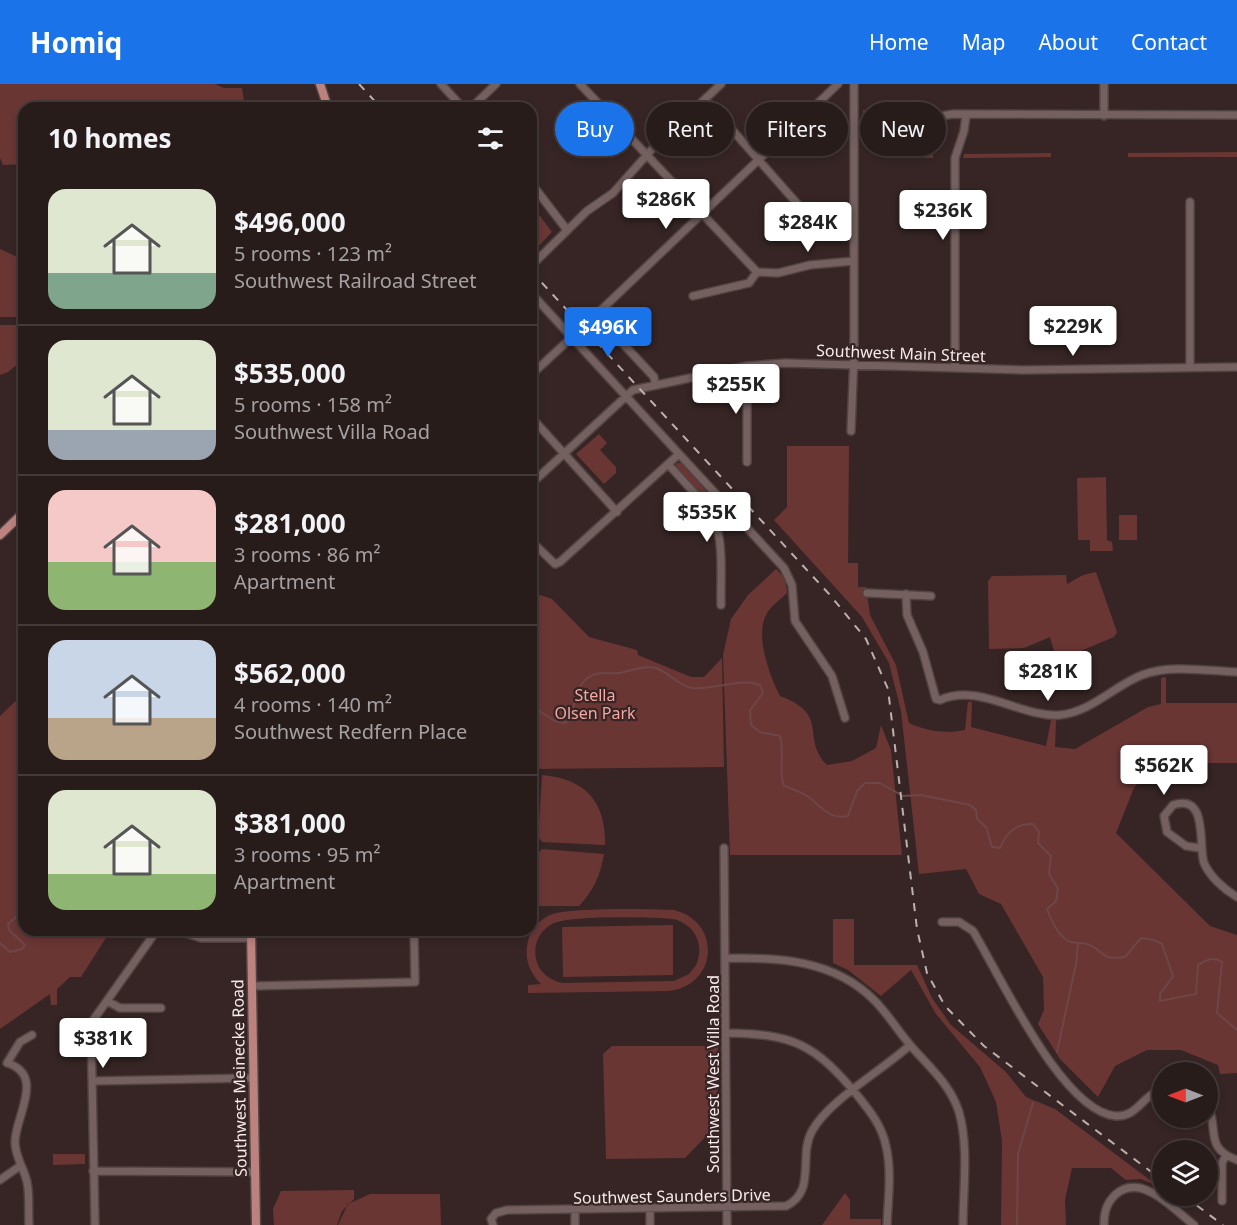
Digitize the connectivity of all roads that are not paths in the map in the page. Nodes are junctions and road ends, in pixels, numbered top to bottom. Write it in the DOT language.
graph roads {
  1 [pos="320,84"];
  2 [pos="441,84"];
  3 [pos="496,84"];
  4 [pos="579,84"];
  5 [pos="721,84"];
  6 [pos="838,84"];
  7 [pos="854,84"];
  8 [pos="1104,84"];
  9 [pos="705,99"];
  10 [pos="326,102"];
  11 [pos="458,102"];
  12 [pos="477,102"];
  13 [pos="702,102"];
  14 [pos="946,114"];
  15 [pos="1237,115"];
  16 [pos="966,116"];
  17 [pos="1104,116"];
  18 [pos="646,156"];
  19 [pos="760,159"];
  20 [pos="537,191"];
  21 [pos="1190,202"];
  22 [pos="801,208"];
  23 [pos="701,213"];
  24 [pos="567,230"];
  25 [pos="537,260"];
  26 [pos="854,261"];
  27 [pos="757,272"];
  28 [pos="693,296"];
  29 [pos="537,300"];
  30 [pos="572,338"];
  31 [pos="853,365"];
  32 [pos="747,366"];
  33 [pos="1190,367"];
  34 [pos="1237,367"];
  35 [pos="955,368"];
  36 [pos="537,370"];
  37 [pos="655,385"];
  38 [pos="626,396"];
  39 [pos="537,424"];
  40 [pos="851,431"];
  41 [pos="564,453"];
  42 [pos="679,454"];
  43 [pos="747,462"];
  44 [pos="668,464"];
  45 [pos="537,478"];
  46 [pos="719,497"];
  47 [pos="708,508"];
  48 [pos="617,512"];
  49 [pos="18,518"];
  50 [pos="0,535"];
  51 [pos="537,547"];
  52 [pos="867,593"];
  53 [pos="906,594"];
  54 [pos="931,596"];
  55 [pos="721,605"];
  56 [pos="1237,672"];
  57 [pos="845,718"];
  58 [pos="724,848"];
  59 [pos="1200,848"];
  60 [pos="1237,897"];
  61 [pos="942,922"];
  62 [pos="153,936"];
  63 [pos="195,936"];
  64 [pos="226,936"];
  65 [pos="251,936"];
  66 [pos="414,936"];
  67 [pos="725,958"];
  68 [pos="252,986"];
  69 [pos="107,1001"];
  70 [pos="161,1008"];
  71 [pos="726,1033"];
  72 [pos="32,1035"];
  73 [pos="910,1045"];
  74 [pos="254,1078"];
  75 [pos="92,1081"];
  76 [pos="853,1091"];
  77 [pos="1152,1093"];
  78 [pos="1212,1128"];
  79 [pos="1226,1155"];
  80 [pos="1237,1160"];
  81 [pos="20,1166"];
  82 [pos="93,1171"];
  83 [pos="255,1172"];
  84 [pos="0,1180"];
  85 [pos="1222,1201"];
  86 [pos="650,1209"];
  87 [pos="727,1209"];
  88 [pos="575,1210"];
  89 [pos="492,1222"];
  90 [pos="28,1225"];
  91 [pos="95,1225"];
  92 [pos="256,1225"];
  93 [pos="575,1225"];
  94 [pos="650,1225"];
  95 [pos="727,1225"];
  96 [pos="887,1225"];
  97 [pos="963,1225"];
  98 [pos="1104,1225"];
  99 [pos="1194,1225"];
  1 -- 10 [label="main road"];
  2 -- 11 [label="street"];
  3 -- 12 [label="street"];
  4 -- 18 [label="street"];
  5 -- 9 [label="street"];
  6 -- 19 [label="street"];
  7 -- 26 [label="street"];
  8 -- 17 [label="street"];
  9 -- 13 [label="street"];
  9 -- 19 [label="street"];
  14 -- 16 [label="street"];
  15 -- 17 [label="street"];
  16 -- 17 [label="street"];
  16 -- 35 [label="street"];
  18 -- 23 [label="street"];
  18 -- 24 [label="street"];
  19 -- 22 [label="street"];
  19 -- 23 [label="street"];
  20 -- 24 [label="street"];
  21 -- 33 [label="street"];
  23 -- 27 [label="street"];
  23 -- 37 [label="street"];
  24 -- 25 [label="street"];
  26 -- 27 [label="street"];
  26 -- 31 [label="street"];
  27 -- 28 [label="street"];
  29 -- 30 [label="street"];
  30 -- 36 [label="street"];
  30 -- 38 [label="street"];
  31 -- 32 [label="street, Southwest Main Street"];
  31 -- 35 [label="street, Southwest Main Street"];
  31 -- 40 [label="street"];
  32 -- 37 [label="street, Southwest Main Street"];
  32 -- 43 [label="street"];
  33 -- 34 [label="street, Southwest Main Street"];
  33 -- 35 [label="street, Southwest Main Street"];
  37 -- 38 [label="street, Southwest Main Street"];
  38 -- 41 [label="street, Southwest Main Street"];
  38 -- 42 [label="street"];
  39 -- 41 [label="street"];
  41 -- 45 [label="street, Southwest Main Street"];
  41 -- 48 [label="street"];
  42 -- 44 [label="street"];
  42 -- 46 [label="street"];
  44 -- 47 [label="street"];
  44 -- 48 [label="street"];
  46 -- 47 [label="street"];
  46 -- 57 [label="street"];
  47 -- 55 [label="street"];
  48 -- 51 [label="street"];
  49 -- 50 [label="main road"];
  52 -- 53 [label="street"];
  53 -- 54 [label="street"];
  53 -- 56 [label="street"];
  58 -- 67 [label="street, Southwest West Villa Road"];
  59 -- 59 [label="street"];
  59 -- 60 [label="street"];
  61 -- 77 [label="street"];
  62 -- 69 [label="street"];
  63 -- 64 [label="street"];
  65 -- 68 [label="main road, Southwest Meinecke Road"];
  66 -- 68 [label="street"];
  67 -- 71 [label="street, Southwest West Villa Road"];
  67 -- 73 [label="street"];
  68 -- 74 [label="main road, Southwest Meinecke Road"];
  69 -- 70 [label="street"];
  69 -- 75 [label="street"];
  71 -- 76 [label="street"];
  71 -- 87 [label="street, Southwest West Villa Road"];
  72 -- 81 [label="street"];
  73 -- 76 [label="street, Southwest Saunders Drive"];
  73 -- 97 [label="street"];
  74 -- 75 [label="street"];
  74 -- 83 [label="main road, Southwest Meinecke Road"];
  75 -- 82 [label="street"];
  76 -- 87 [label="street, Southwest Saunders Drive"];
  76 -- 96 [label="street"];
  78 -- 79 [label="street"];
  79 -- 80 [label="street"];
  79 -- 85 [label="street"];
  81 -- 84 [label="street"];
  81 -- 90 [label="street"];
  82 -- 83 [label="street"];
  82 -- 91 [label="street"];
  83 -- 92 [label="main road, Southwest Meinecke Road"];
  86 -- 87 [label="street, Southwest Saunders Drive"];
  86 -- 88 [label="street, Southwest Saunders Drive"];
  86 -- 94 [label="street"];
  87 -- 95 [label="street, Southwest West Villa Road"];
  88 -- 89 [label="street, Southwest Saunders Drive"];
  88 -- 93 [label="street"];
  98 -- 99 [label="street"];
}
